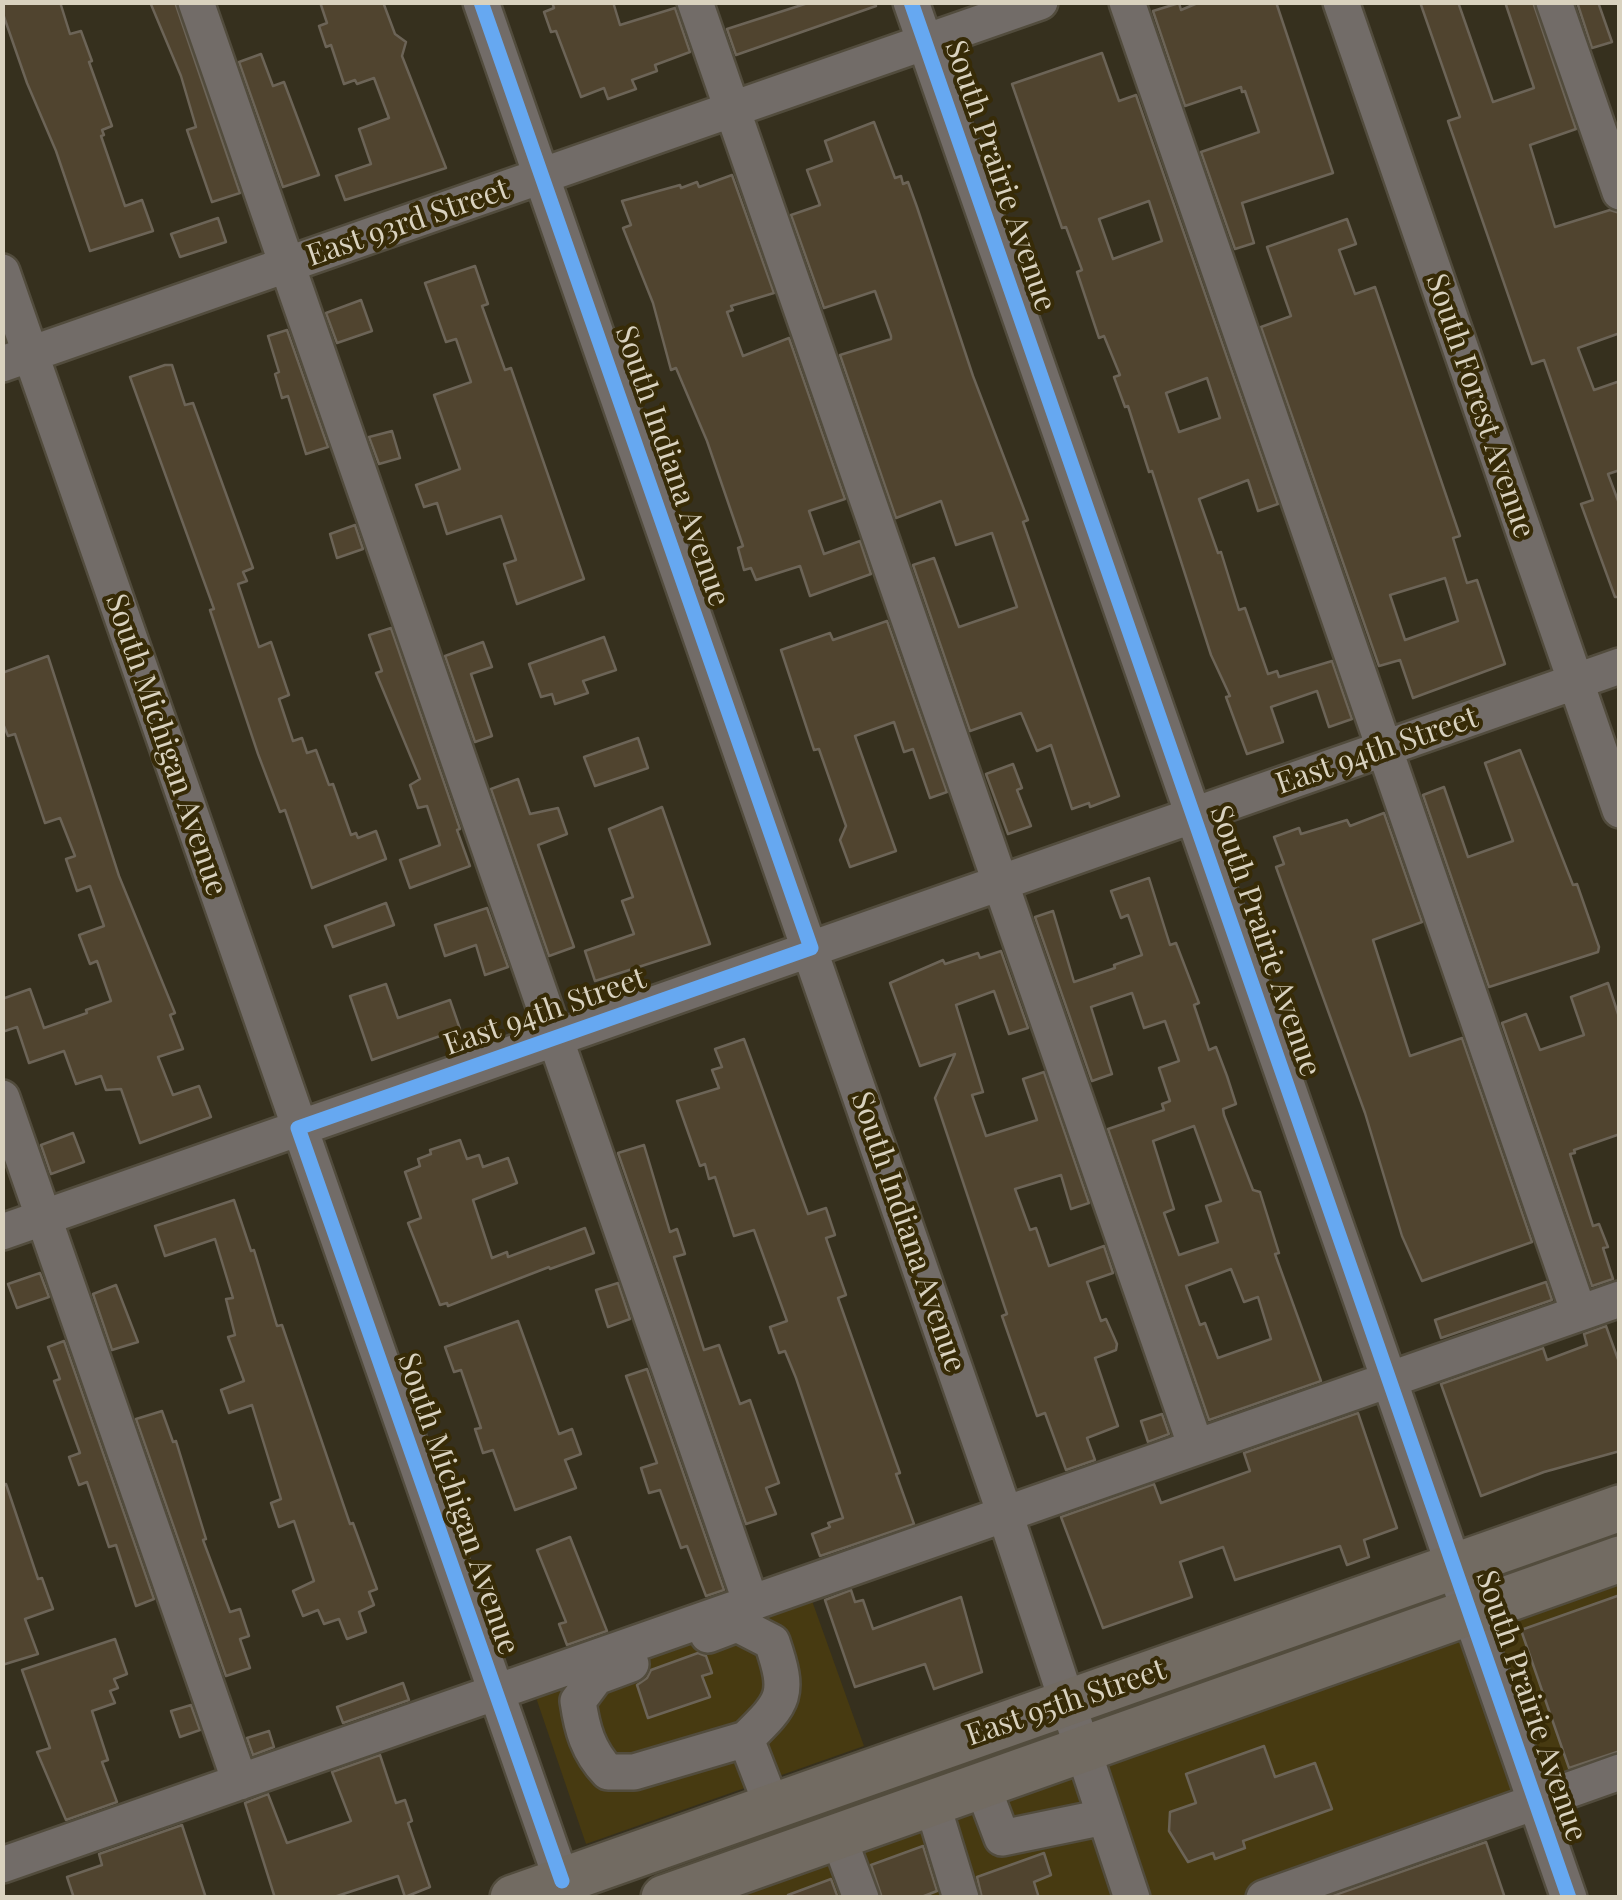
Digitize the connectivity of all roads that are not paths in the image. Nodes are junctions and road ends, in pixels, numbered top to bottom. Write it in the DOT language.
graph roads {
  1 [pos="196,2"];
  2 [pos="481,2"];
  3 [pos="695,2"];
  4 [pos="911,2"];
  5 [pos="1040,2"];
  6 [pos="1128,2"];
  7 [pos="1341,2"];
  8 [pos="1554,2"];
  9 [pos="925,43"];
  10 [pos="732,110"];
  11 [pos="542,176"];
  12 [pos="1620,192"];
  13 [pos="287,265"];
  14 [pos="2,272"];
  15 [pos="17,359"];
  16 [pos="1620,666"];
  17 [pos="1575,681"];
  18 [pos="1384,748"];
  19 [pos="1620,810"];
  20 [pos="1192,815"];
  21 [pos="1000,882"];
  22 [pos="811,948"];
  23 [pos="554,1038"];
  24 [pos="2,1098"];
  25 [pos="298,1128"];
  26 [pos="44,1217"];
  27 [pos="2,1232"];
  28 [pos="1620,1298"];
  29 [pos="1579,1313"];
  30 [pos="1388,1380"];
  31 [pos="1196,1447"];
  32 [pos="1620,1508"];
  33 [pos="1005,1514"];
  34 [pos="1620,1559"];
  35 [pos="1454,1566"];
  36 [pos="751,1603"];
  37 [pos="1470,1613"];
  38 [pos="495,1692"];
  39 [pos="1066,1703"];
  40 [pos="746,1739"];
  41 [pos="1082,1750"];
  42 [pos="1620,1772"];
  43 [pos="240,1782"];
  44 [pos="982,1786"];
  45 [pos="1536,1802"];
  46 [pos="932,1803"];
  47 [pos="772,1806"];
  48 [pos="1104,1817"];
  49 [pos="838,1836"];
  50 [pos="2,1865"];
  51 [pos="1346,1884"];
  52 [pos="564,1889"];
  53 [pos="668,1897"];
  54 [pos="514,1898"];
  55 [pos="861,1898"];
  56 [pos="961,1898"];
  57 [pos="1132,1898"];
  58 [pos="1264,1898"];
  59 [pos="1569,1898"];
  1 -- 13 [label="street"];
  2 -- 11 [label="street, South Indiana Avenue"];
  3 -- 10 [label="street"];
  4 -- 9 [label="street, South Prairie Avenue"];
  5 -- 9 [label="street, East 93rd Street"];
  6 -- 18 [label="street"];
  7 -- 17 [label="street, South Forest Avenue"];
  8 -- 12 [label="street"];
  9 -- 10 [label="street, East 93rd Street"];
  9 -- 20 [label="street, South Prairie Avenue"];
  10 -- 11 [label="street, East 93rd Street"];
  10 -- 21 [label="street"];
  11 -- 13 [label="street, East 93rd Street"];
  11 -- 22 [label="street, South Indiana Avenue"];
  13 -- 15 [label="street, East 93rd Street"];
  13 -- 23 [label="street"];
  14 -- 15 [label="street, South Michigan Avenue"];
  15 -- 25 [label="street, South Michigan Avenue"];
  16 -- 17 [label="street, East 94th Street"];
  17 -- 18 [label="street, East 94th Street"];
  17 -- 19 [label="street, South Forest Avenue"];
  18 -- 20 [label="street, East 94th Street"];
  18 -- 29 [label="street"];
  20 -- 21 [label="street, East 94th Street"];
  20 -- 30 [label="street, South Prairie Avenue"];
  21 -- 22 [label="street, East 94th Street"];
  21 -- 31 [label="street"];
  22 -- 23 [label="street, East 94th Street"];
  22 -- 33 [label="street, South Indiana Avenue"];
  23 -- 25 [label="street, East 94th Street"];
  23 -- 36 [label="street"];
  24 -- 26 [label="street"];
  25 -- 26 [label="street, East 94th Street"];
  25 -- 38 [label="street, South Michigan Avenue"];
  26 -- 27 [label="street, East 94th Street"];
  26 -- 43 [label="street"];
  28 -- 29 [label="street"];
  29 -- 30 [label="street"];
  30 -- 31 [label="street"];
  30 -- 35 [label="street, South Prairie Avenue"];
  31 -- 33 [label="street"];
  32 -- 35 [label="main road, East 95th Street"];
  33 -- 36 [label="street"];
  33 -- 39 [label="street, South Indiana Avenue"];
  34 -- 37 [label="main road, East 95th Street"];
  35 -- 37 [label="street, South Prairie Avenue"];
  35 -- 39 [label="main road, East 95th Street"];
  36 -- 38 [label="street"];
  37 -- 41 [label="main road, East 95th Street"];
  37 -- 45 [label="street, South Prairie Avenue"];
  38 -- 43 [label="street"];
  38 -- 52 [label="street, South Michigan Avenue"];
  39 -- 41 [label="street, South Indiana Avenue"];
  39 -- 47 [label="main road, East 95th Street"];
  40 -- 40 [label="street"];
  40 -- 47 [label="street"];
  41 -- 44 [label="main road, East 95th Street"];
  41 -- 48 [label="street, South Indiana Avenue"];
  42 -- 45 [label="street"];
  43 -- 50 [label="street"];
  44 -- 46 [label="main road, East 95th Street"];
  44 -- 48 [label="street"];
  45 -- 51 [label="street"];
  45 -- 59 [label="street, South Prairie Avenue"];
  46 -- 49 [label="main road, East 95th Street"];
  46 -- 56 [label="street"];
  47 -- 52 [label="main road, East 95th Street"];
  48 -- 57 [label="street, South Indiana Avenue"];
  49 -- 53 [label="main road, East 95th Street"];
  49 -- 55 [label="street"];
  51 -- 58 [label="street"];
  52 -- 54 [label="main road, East 95th Street"];
}
